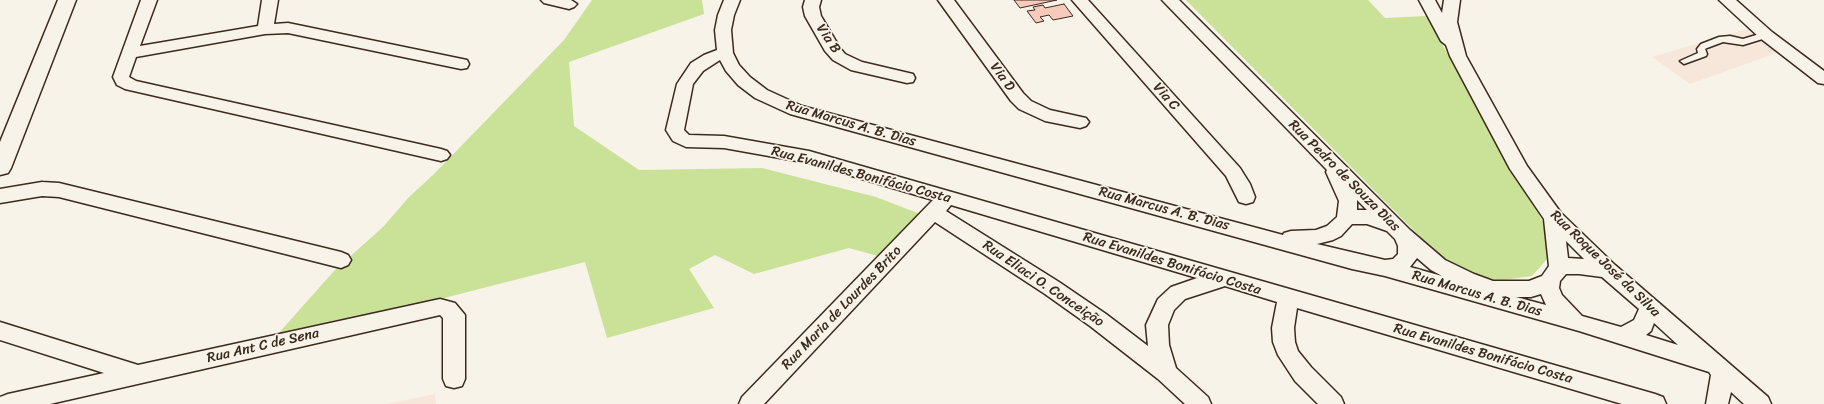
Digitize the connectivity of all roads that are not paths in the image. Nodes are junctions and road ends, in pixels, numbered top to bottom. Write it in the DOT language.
graph roads {
  1 [pos="149,0"];
  2 [pos="270,0"];
  3 [pos="549,0"];
  4 [pos="813,0"];
  5 [pos="946,0"];
  6 [pos="1080,0"];
  7 [pos="1170,0"];
  8 [pos="1426,0"];
  9 [pos="1452,0"];
  10 [pos="70,1"];
  11 [pos="731,1"];
  12 [pos="1731,3"];
  13 [pos="568,4"];
  14 [pos="265,29"];
  15 [pos="1766,35"];
  16 [pos="131,52"];
  17 [pos="725,53"];
  18 [pos="1458,56"];
  19 [pos="1684,61"];
  20 [pos="461,64"];
  21 [pos="907,78"];
  22 [pos="1824,79"];
  23 [pos="1080,122"];
  24 [pos="441,154"];
  25 [pos="1329,160"];
  26 [pos="0,168"];
  27 [pos="0,196"];
  28 [pos="1246,197"];
  29 [pos="940,205"];
  30 [pos="1554,218"];
  31 [pos="1340,225"];
  32 [pos="1400,233"];
  33 [pos="1271,238"];
  34 [pos="342,260"];
  35 [pos="1352,261"];
  36 [pos="1385,268"];
  37 [pos="1608,270"];
  38 [pos="1555,275"];
  39 [pos="1224,279"];
  40 [pos="1288,298"];
  41 [pos="1650,307"];
  42 [pos="1579,323"];
  43 [pos="0,331"];
  44 [pos="1622,336"];
  45 [pos="1719,368"];
  46 [pos="1166,373"];
  47 [pos="138,375"];
  48 [pos="454,379"];
  49 [pos="8,404"];
  50 [pos="750,404"];
  51 [pos="1200,404"];
  52 [pos="1333,404"];
  53 [pos="1655,404"];
  54 [pos="1717,404"];
  55 [pos="1760,404"];
  1 -- 16 [label="street"];
  2 -- 14 [label="street"];
  3 -- 13 [label="street"];
  4 -- 21 [label="street, Via B"];
  5 -- 23 [label="street, Via D"];
  6 -- 28 [label="street, Via C"];
  7 -- 25 [label="street, Rua Pedro de Souza Dias"];
  8 -- 18 [label="street, Rua Roque José da Silva"];
  9 -- 18 [label="street, Rua Roque José da Silva"];
  10 -- 26 [label="street"];
  11 -- 17 [label="street"];
  12 -- 15 [label="street"];
  14 -- 16 [label="street"];
  14 -- 20 [label="street"];
  15 -- 19 [label="lane"];
  15 -- 22 [label="street"];
  16 -- 24 [label="street"];
  17 -- 29 [label="street, Rua Evanildes Bonifácio Costa"];
  17 -- 33 [label="street, Rua Marcus A. B. Dias"];
  18 -- 30 [label="street, Rua Roque José da Silva"];
  25 -- 31 [label="street"];
  25 -- 32 [label="street, Rua Pedro de Souza Dias"];
  27 -- 34 [label="street"];
  29 -- 39 [label="street, Rua Evanildes Bonifácio Costa"];
  29 -- 46 [label="street, Rua Eliaci O. Conceição"];
  29 -- 50 [label="street, Rua Maria de Lourdes Brito"];
  30 -- 37 [label="street, Rua Roque José da Silva"];
  30 -- 38 [label="street"];
  31 -- 32 [label="street"];
  31 -- 33 [label="street"];
  31 -- 35 [label="street"];
  32 -- 36 [label="street"];
  32 -- 38 [label="street, Rua Pedro de Souza Dias"];
  33 -- 35 [label="street, Rua Marcus A. B. Dias"];
  35 -- 36 [label="street, Rua Marcus A. B. Dias"];
  36 -- 42 [label="street, Rua Marcus A. B. Dias"];
  37 -- 38 [label="street, Rua Pedro de Souza Dias"];
  37 -- 41 [label="street, Rua Roque José da Silva"];
  38 -- 42 [label="street"];
  39 -- 40 [label="street, Rua Evanildes Bonifácio Costa"];
  39 -- 46 [label="street"];
  40 -- 52 [label="street"];
  40 -- 53 [label="street, Rua Evanildes Bonifácio Costa"];
  41 -- 44 [label="street"];
  41 -- 45 [label="street, Rua Roque José da Silva"];
  42 -- 44 [label="street, Rua Marcus A. B. Dias"];
  43 -- 47 [label="street"];
  44 -- 45 [label="street, Rua Marcus A. B. Dias"];
  45 -- 54 [label="street"];
  45 -- 55 [label="street, Rua Roque José da Silva"];
  46 -- 51 [label="street, Rua Eliaci O. Conceição"];
  47 -- 48 [label="street, Rua Ant C de Sena"];
  47 -- 49 [label="street, Rua Ant C de Sena"];
}
